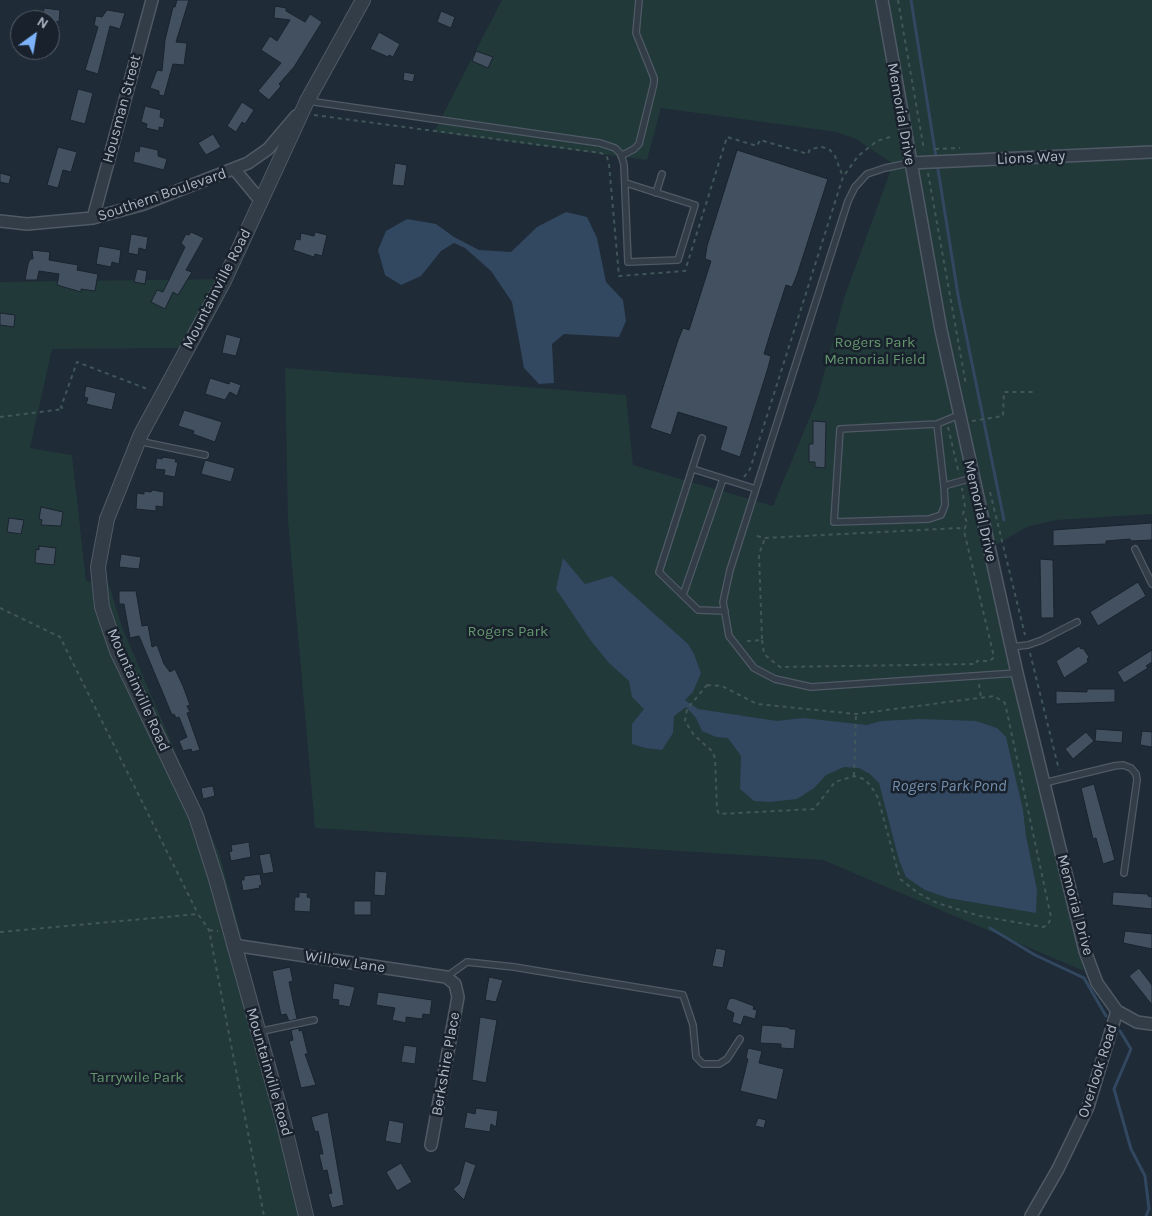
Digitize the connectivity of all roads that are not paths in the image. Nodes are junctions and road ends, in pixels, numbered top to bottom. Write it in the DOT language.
graph roads {
  1 [pos="152,0"];
  2 [pos="363,0"];
  3 [pos="639,0"];
  4 [pos="882,0"];
  5 [pos="307,101"];
  6 [pos="1152,152"];
  7 [pos="621,156"];
  8 [pos="910,163"];
  9 [pos="235,170"];
  10 [pos="662,174"];
  11 [pos="626,183"];
  12 [pos="656,193"];
  13 [pos="260,200"];
  14 [pos="93,218"];
  15 [pos="0,221"];
  16 [pos="959,415"];
  17 [pos="937,424"];
  18 [pos="702,438"];
  19 [pos="138,441"];
  20 [pos="205,455"];
  21 [pos="693,469"];
  22 [pos="972,478"];
  23 [pos="723,479"];
  24 [pos="944,486"];
  25 [pos="756,490"];
  26 [pos="1135,549"];
  27 [pos="1152,584"];
  28 [pos="683,595"];
  29 [pos="725,611"];
  30 [pos="1077,622"];
  31 [pos="1011,647"];
  32 [pos="1017,673"];
  33 [pos="1044,783"];
  34 [pos="1124,873"];
  35 [pos="233,945"];
  36 [pos="450,980"];
  37 [pos="1117,1011"];
  38 [pos="314,1020"];
  39 [pos="1152,1024"];
  40 [pos="258,1032"];
  41 [pos="740,1039"];
  42 [pos="431,1145"];
  43 [pos="306,1216"];
  44 [pos="1031,1216"];
  1 -- 14 [label="street, Housman Street"];
  2 -- 5 [label="street, Mountainville Road"];
  3 -- 7 [label="lane"];
  4 -- 8 [label="street, Memorial Drive"];
  5 -- 7 [label="lane"];
  5 -- 9 [label="street, Southern Boulevard"];
  5 -- 13 [label="street, Mountainville Road"];
  6 -- 8 [label="street, Lions Way"];
  7 -- 11 [label="lane"];
  8 -- 16 [label="street, Memorial Drive"];
  8 -- 25 [label="lane"];
  9 -- 13 [label="street, Southern Boulevard"];
  9 -- 14 [label="street, Southern Boulevard"];
  10 -- 12 [label="lane"];
  11 -- 12 [label="lane"];
  11 -- 12 [label="lane"];
  13 -- 19 [label="street, Mountainville Road"];
  14 -- 15 [label="street, Southern Boulevard"];
  16 -- 17 [label="lane"];
  16 -- 22 [label="street, Memorial Drive"];
  17 -- 24 [label="lane"];
  17 -- 24 [label="lane"];
  18 -- 21 [label="lane"];
  19 -- 20 [label="lane"];
  19 -- 35 [label="street, Mountainville Road"];
  21 -- 23 [label="lane"];
  21 -- 28 [label="lane"];
  22 -- 24 [label="lane"];
  22 -- 31 [label="street, Memorial Drive"];
  23 -- 25 [label="lane"];
  23 -- 28 [label="lane"];
  25 -- 29 [label="lane"];
  26 -- 27 [label="lane"];
  28 -- 29 [label="lane"];
  29 -- 32 [label="lane"];
  30 -- 31 [label="lane"];
  31 -- 32 [label="street, Memorial Drive"];
  32 -- 33 [label="street, Memorial Drive"];
  33 -- 34 [label="lane"];
  33 -- 37 [label="street, Memorial Drive"];
  35 -- 36 [label="street, Willow Lane"];
  35 -- 40 [label="street, Mountainville Road"];
  36 -- 41 [label="lane"];
  36 -- 42 [label="street, Berkshire Place"];
  37 -- 39 [label="street, Overlook Road"];
  37 -- 44 [label="street, Overlook Road"];
  38 -- 40 [label="lane"];
  40 -- 43 [label="street, Mountainville Road"];
}
